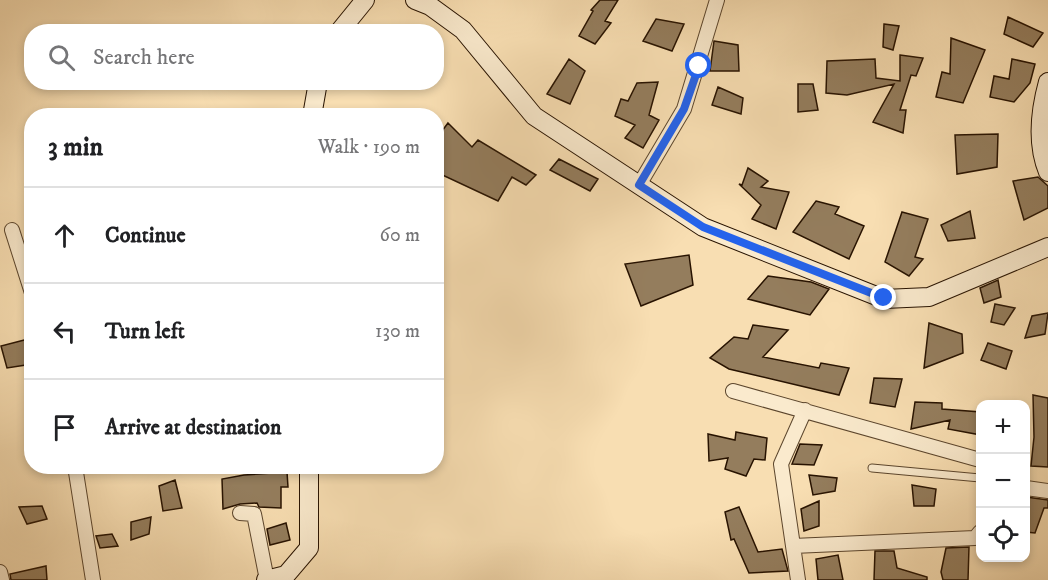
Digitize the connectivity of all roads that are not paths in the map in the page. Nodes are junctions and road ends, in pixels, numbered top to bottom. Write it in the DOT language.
graph roads {
  1 [pos="365,0"];
  2 [pos="415,0"];
  3 [pos="717,0"];
  4 [pos="346,24"];
  5 [pos="1048,82"];
  6 [pos="317,90"];
  7 [pos="313,108"];
  8 [pos="1048,172"];
  9 [pos="639,185"];
  10 [pos="12,230"];
  11 [pos="1048,247"];
  12 [pos="24,268"];
  13 [pos="733,391"];
  14 [pos="805,410"];
  15 [pos="976,459"];
  16 [pos="872,468"];
  17 [pos="76,474"];
  18 [pos="309,474"];
  19 [pos="976,478"];
  20 [pos="1030,488"];
  21 [pos="1048,490"];
  22 [pos="240,513"];
  23 [pos="976,537"];
  24 [pos="793,546"];
  25 [pos="0,572"];
  26 [pos="2,580"];
  27 [pos="93,580"];
  28 [pos="267,580"];
  29 [pos="798,580"];
  1 -- 4 [label="street"];
  2 -- 9 [label="street"];
  3 -- 9 [label="street"];
  5 -- 8 [label="street"];
  6 -- 7 [label="street"];
  9 -- 11 [label="street"];
  10 -- 12 [label="street"];
  13 -- 14 [label="street"];
  14 -- 15 [label="street"];
  14 -- 24 [label="street"];
  16 -- 19 [label="lane"];
  17 -- 27 [label="street"];
  18 -- 28 [label="street"];
  20 -- 21 [label="street"];
  22 -- 28 [label="street"];
  23 -- 24 [label="street"];
  24 -- 29 [label="street"];
  25 -- 26 [label="street"];
}
